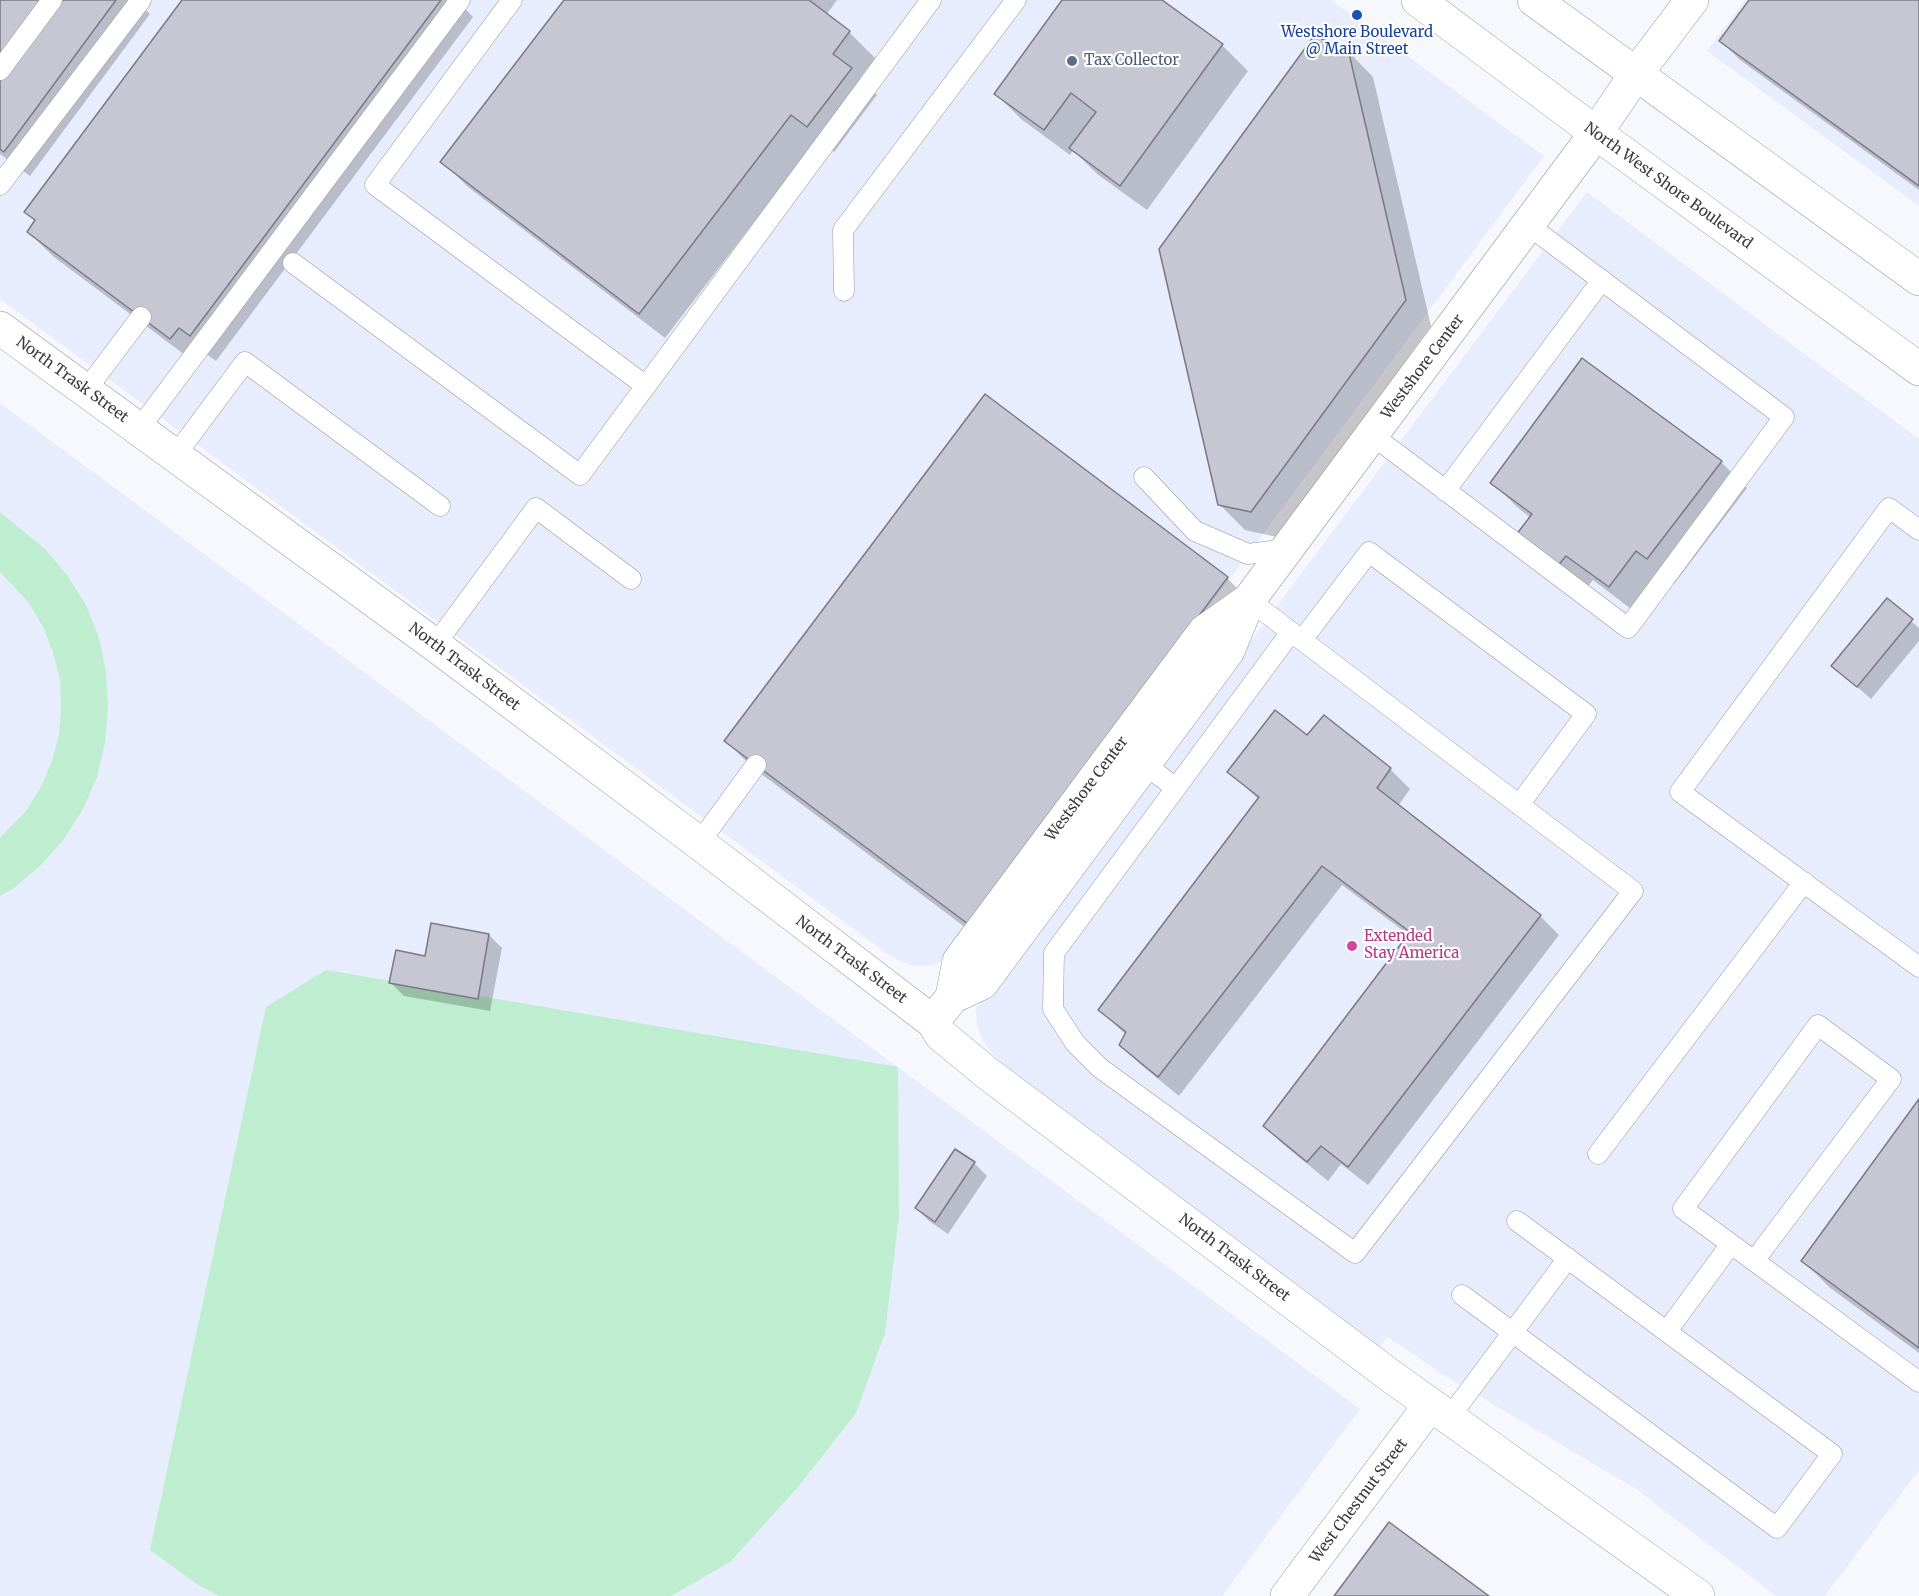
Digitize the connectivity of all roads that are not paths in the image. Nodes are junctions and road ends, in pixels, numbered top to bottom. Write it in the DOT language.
graph roads {
  1 [pos="52,0"];
  2 [pos="141,0"];
  3 [pos="460,0"];
  4 [pos="512,0"];
  5 [pos="932,0"];
  6 [pos="1016,0"];
  7 [pos="1418,0"];
  8 [pos="1534,0"];
  9 [pos="1692,0"];
  10 [pos="0,70"];
  11 [pos="1636,74"];
  12 [pos="1596,133"];
  13 [pos="0,185"];
  14 [pos="1528,225"];
  15 [pos="293,263"];
  16 [pos="1919,279"];
  17 [pos="1602,280"];
  18 [pos="844,291"];
  19 [pos="141,317"];
  20 [pos="0,328"];
  21 [pos="1919,369"];
  22 [pos="646,386"];
  23 [pos="86,390"];
  24 [pos="139,429"];
  25 [pos="1372,435"];
  26 [pos="176,456"];
  27 [pos="1144,477"];
  28 [pos="1445,491"];
  29 [pos="440,506"];
  30 [pos="1919,530"];
  31 [pos="1287,549"];
  32 [pos="631,579"];
  33 [pos="1249,600"];
  34 [pos="1297,636"];
  35 [pos="435,645"];
  36 [pos="1132,755"];
  37 [pos="756,765"];
  38 [pos="1176,788"];
  39 [pos="1519,805"];
  40 [pos="699,843"];
  41 [pos="1804,882"];
  42 [pos="1919,967"];
  43 [pos="942,1010"];
  44 [pos="1599,1154"];
  45 [pos="1517,1221"];
  46 [pos="1731,1244"];
  47 [pos="1568,1258"];
  48 [pos="1754,1261"];
  49 [pos="1462,1295"];
  50 [pos="1667,1331"];
  51 [pos="1512,1332"];
  52 [pos="1919,1382"];
  53 [pos="1440,1412"];
  54 [pos="1287,1596"];
  55 [pos="1698,1596"];
  1 -- 10 [label="lane"];
  2 -- 13 [label="lane"];
  3 -- 24 [label="lane"];
  4 -- 22 [label="lane"];
  5 -- 22 [label="lane"];
  6 -- 18 [label="lane"];
  7 -- 12 [label="street, North West Shore Boulevard"];
  8 -- 11 [label="street"];
  9 -- 11 [label="street, Westshore Center"];
  11 -- 12 [label="street, Westshore Center"];
  11 -- 16 [label="street"];
  12 -- 14 [label="street, Westshore Center"];
  12 -- 21 [label="street, North West Shore Boulevard"];
  14 -- 17 [label="lane"];
  14 -- 25 [label="street, Westshore Center"];
  15 -- 22 [label="lane"];
  17 -- 28 [label="lane"];
  17 -- 28 [label="lane"];
  19 -- 23 [label="lane"];
  20 -- 23 [label="street, North Trask Street"];
  23 -- 24 [label="street, North Trask Street"];
  24 -- 26 [label="street, North Trask Street"];
  25 -- 28 [label="lane"];
  25 -- 31 [label="street, Westshore Center"];
  26 -- 29 [label="lane"];
  26 -- 35 [label="street, North Trask Street"];
  27 -- 31 [label="lane"];
  30 -- 41 [label="lane"];
  31 -- 33 [label="street, Westshore Center"];
  32 -- 35 [label="lane"];
  33 -- 34 [label="lane"];
  33 -- 36 [label="street, Westshore Center"];
  34 -- 38 [label="lane"];
  34 -- 39 [label="lane"];
  34 -- 39 [label="lane"];
  35 -- 40 [label="street, North Trask Street"];
  36 -- 38 [label="lane"];
  36 -- 43 [label="street, Westshore Center"];
  37 -- 40 [label="lane"];
  38 -- 39 [label="lane"];
  40 -- 43 [label="street, North Trask Street"];
  41 -- 42 [label="lane"];
  41 -- 44 [label="lane"];
  43 -- 53 [label="street, North Trask Street"];
  45 -- 47 [label="lane"];
  46 -- 48 [label="lane"];
  46 -- 48 [label="lane"];
  46 -- 50 [label="lane"];
  47 -- 50 [label="lane"];
  47 -- 51 [label="lane"];
  48 -- 52 [label="lane"];
  49 -- 51 [label="lane"];
  50 -- 51 [label="lane"];
  51 -- 53 [label="lane"];
  53 -- 54 [label="street, West Chestnut Street"];
  53 -- 55 [label="street, North Trask Street"];
}
